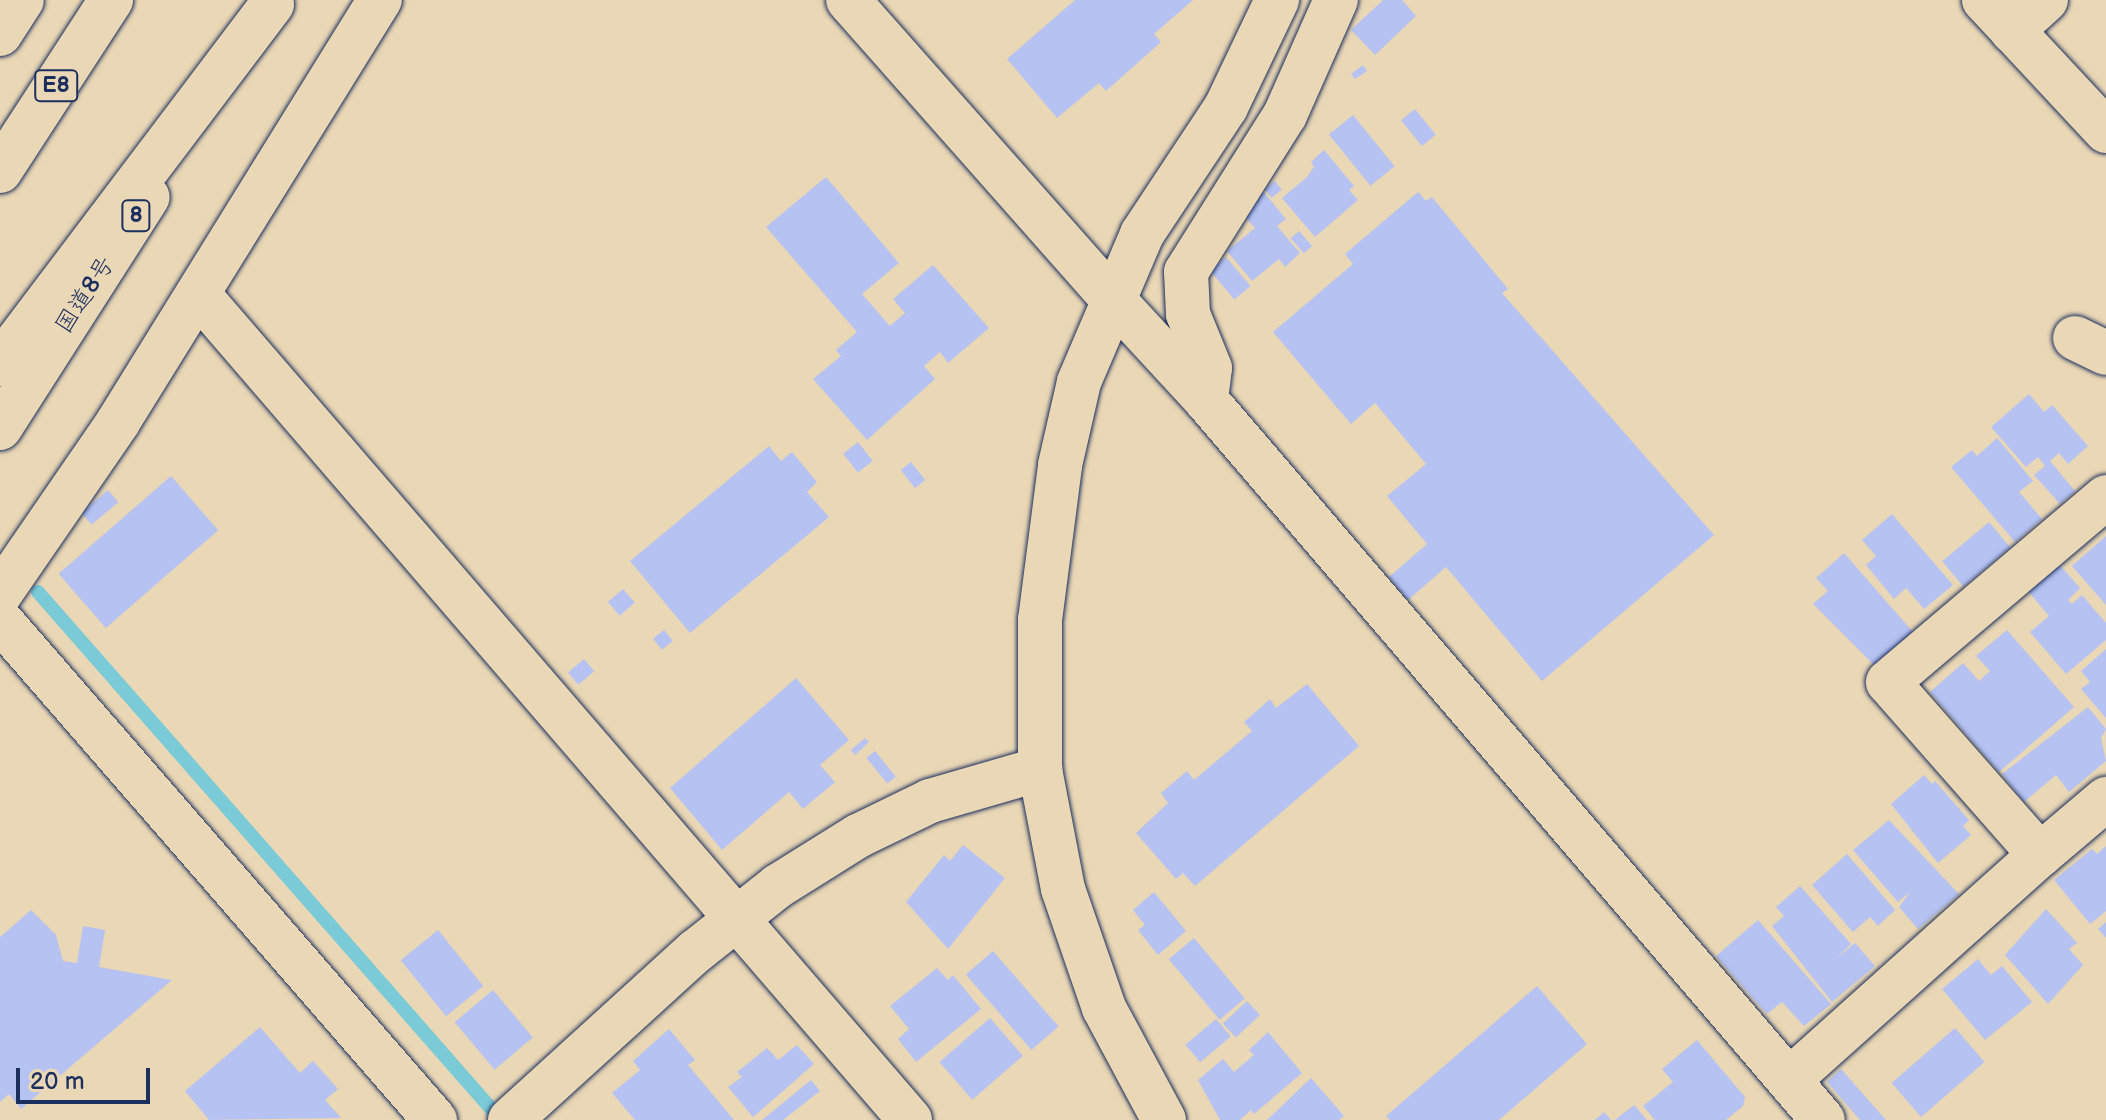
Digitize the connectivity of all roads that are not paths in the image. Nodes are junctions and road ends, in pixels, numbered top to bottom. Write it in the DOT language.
graph roads {
  1 [pos="22,0"];
  2 [pos="111,0"];
  3 [pos="380,0"];
  4 [pos="848,0"];
  5 [pos="1277,0"];
  6 [pos="1336,0"];
  7 [pos="2046,0"];
  8 [pos="273,2"];
  9 [pos="1998,15"];
  10 [pos="0,34"];
  11 [pos="2106,131"];
  12 [pos="0,171"];
  13 [pos="199,295"];
  14 [pos="1112,298"];
  15 [pos="0,364"];
  16 [pos="1206,400"];
  17 [pos="0,428"];
  18 [pos="2106,497"];
  19 [pos="0,594"];
  20 [pos="0,620"];
  21 [pos="1040,769"];
  22 [pos="2106,799"];
  23 [pos="2040,855"];
  24 [pos="737,919"];
  25 [pos="1789,1080"];
  26 [pos="435,1120"];
  27 [pos="510,1120"];
  28 [pos="910,1120"];
  29 [pos="1164,1120"];
  30 [pos="1823,1120"];
  1 -- 10 [label="main road"];
  2 -- 12 [label="main road, E8"];
  3 -- 13 [label="main road"];
  4 -- 14 [label="main road"];
  5 -- 14 [label="main road"];
  6 -- 16 [label="main road"];
  7 -- 9 [label="main road"];
  8 -- 15 [label="main road"];
  8 -- 17 [label="main road, 国道8号 / 8"];
  9 -- 11 [label="main road"];
  13 -- 19 [label="main road"];
  13 -- 24 [label="main road"];
  14 -- 16 [label="main road"];
  14 -- 21 [label="main road"];
  16 -- 25 [label="main road"];
  18 -- 23 [label="main road"];
  20 -- 26 [label="main road"];
  21 -- 24 [label="main road"];
  21 -- 29 [label="main road"];
  22 -- 23 [label="main road"];
  23 -- 25 [label="main road"];
  24 -- 27 [label="main road"];
  24 -- 28 [label="main road"];
  25 -- 30 [label="main road"];
}
